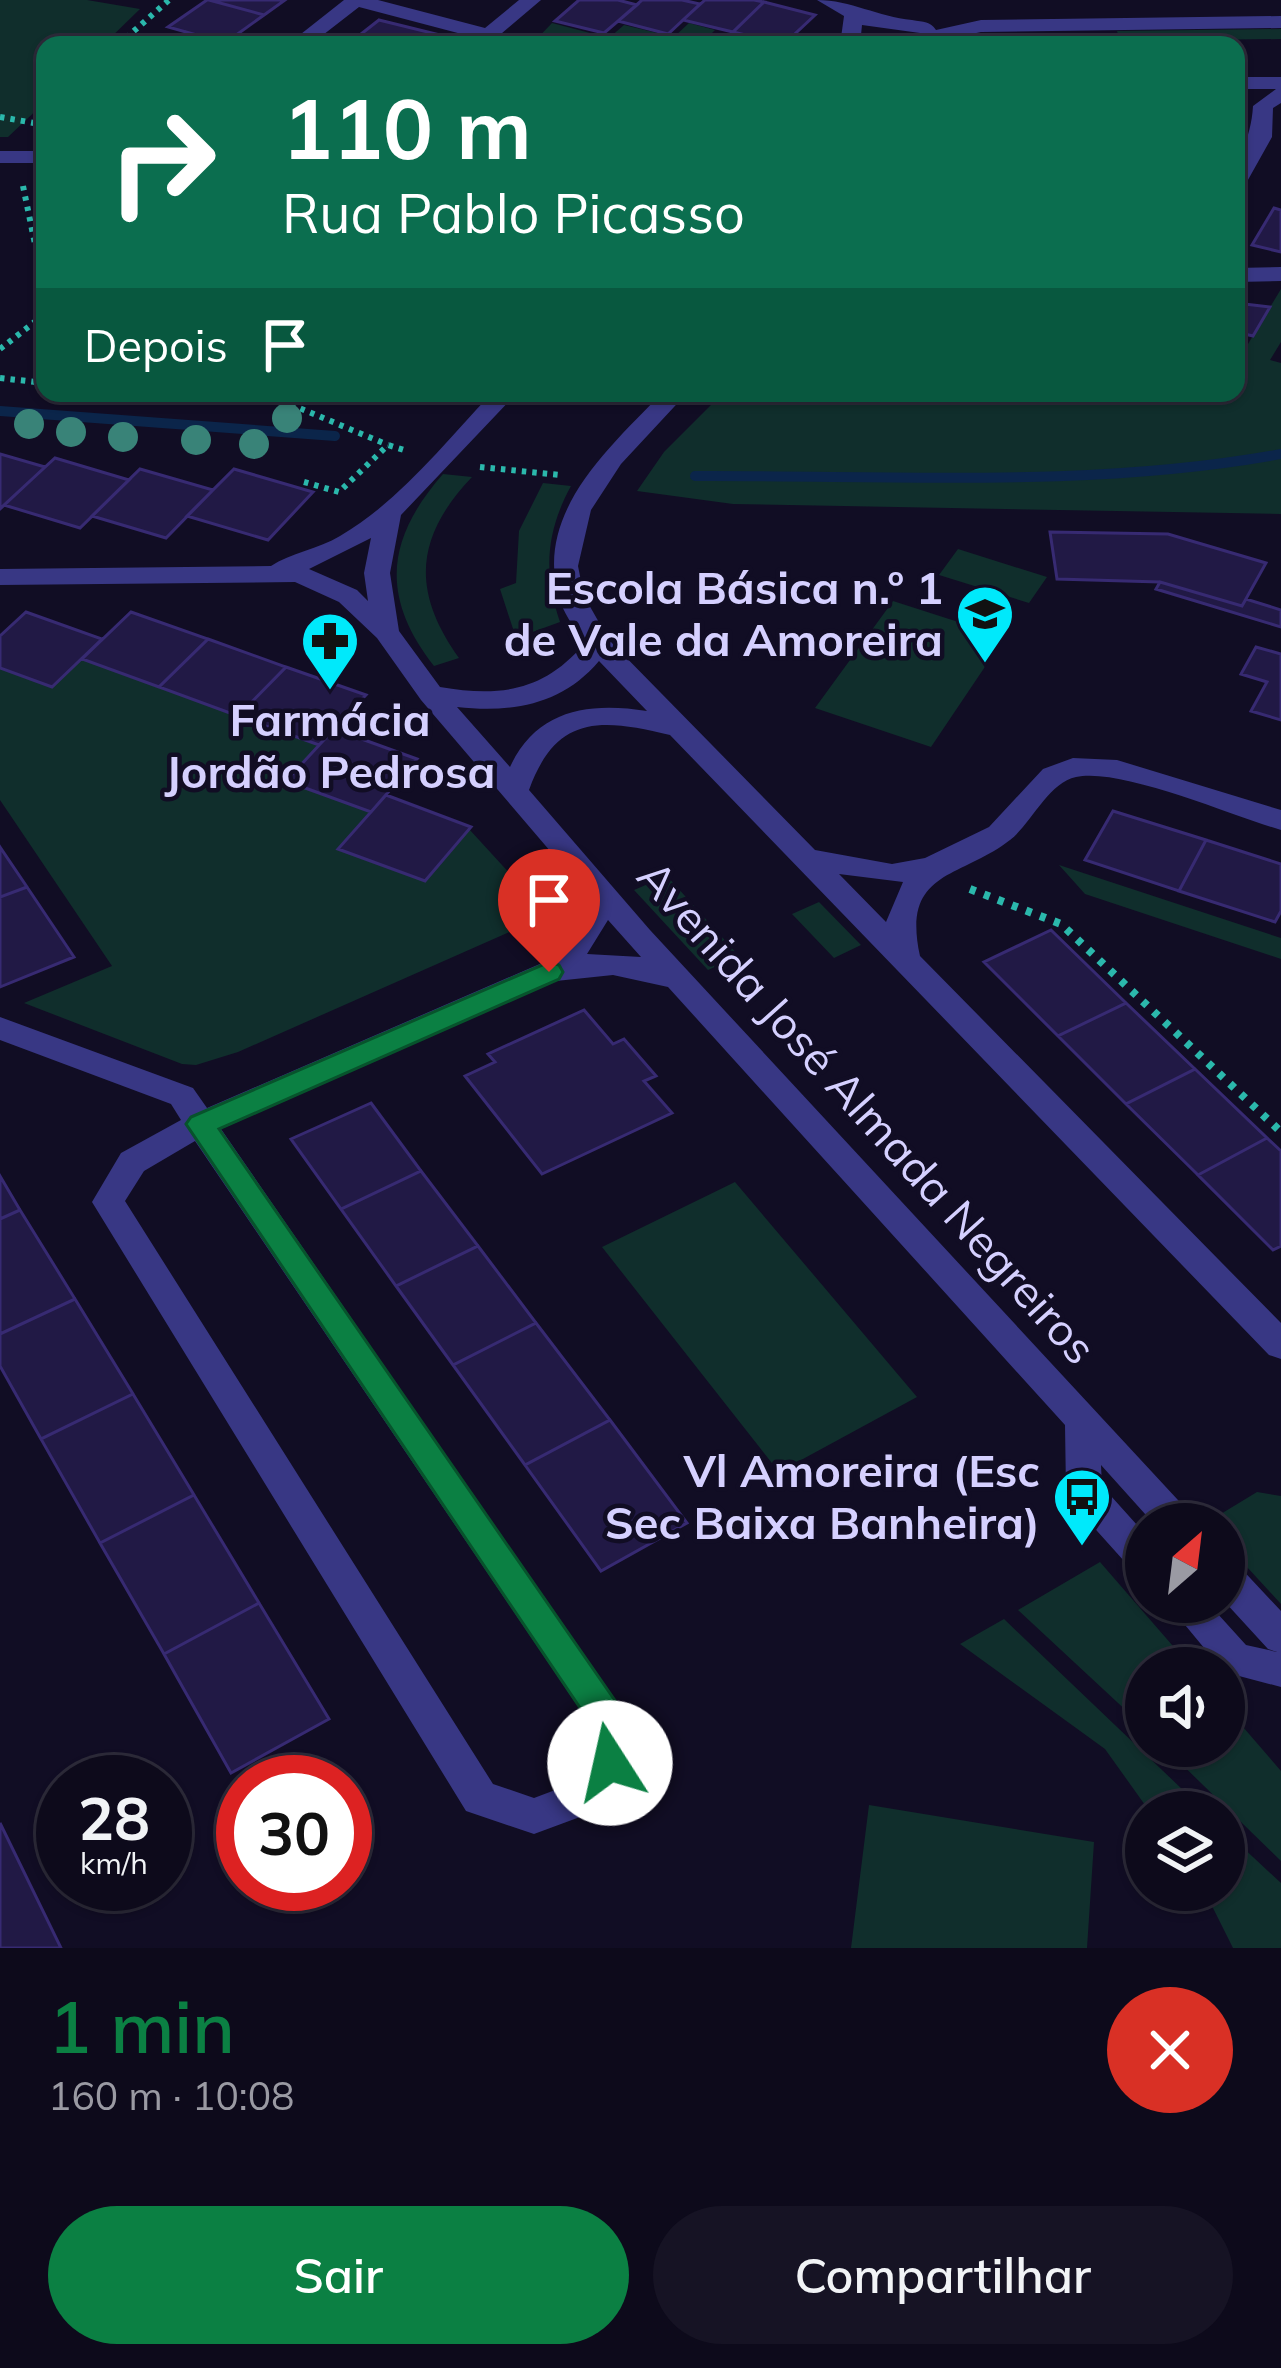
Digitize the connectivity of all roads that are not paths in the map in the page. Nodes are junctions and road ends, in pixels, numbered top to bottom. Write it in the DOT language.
graph roads {
  1 [pos="531,0"];
  2 [pos="827,0"];
  3 [pos="853,16"];
  4 [pos="1281,22"];
  5 [pos="1024,25"];
  6 [pos="981,26"];
  7 [pos="309,36"];
  8 [pos="469,36"];
  9 [pos="487,36"];
  10 [pos="851,36"];
  11 [pos="934,36"];
  12 [pos="1067,36"];
  13 [pos="1281,82"];
  14 [pos="1245,83"];
  15 [pos="1281,94"];
  16 [pos="1245,109"];
  17 [pos="1259,119"];
  18 [pos="1245,168"];
  19 [pos="1245,274"];
  20 [pos="1281,274"];
  21 [pos="496,402"];
  22 [pos="667,402"];
  23 [pos="388,511"];
  24 [pos="267,572"];
  25 [pos="0,577"];
  26 [pos="386,632"];
  27 [pos="598,645"];
  28 [pos="431,694"];
  29 [pos="681,728"];
  30 [pos="515,790"];
  31 [pos="1281,820"];
  32 [pos="809,858"];
  33 [pos="932,866"];
  34 [pos="587,875"];
  35 [pos="905,957"];
  36 [pos="549,972"];
  37 [pos="679,980"];
  38 [pos="0,1028"];
  39 [pos="201,1124"];
  40 [pos="1281,1345"];
  41 [pos="1082,1420"];
  42 [pos="1158,1503"];
  43 [pos="1125,1537"];
  44 [pos="1245,1598"];
  45 [pos="1203,1623"];
  46 [pos="1281,1637"];
  47 [pos="1281,1670"];
  1 -- 9 [label="street"];
  2 -- 3 [label="street"];
  3 -- 6 [label="street"];
  3 -- 10 [label="street"];
  4 -- 5 [label="street"];
  5 -- 6 [label="street"];
  5 -- 12 [label="street"];
  6 -- 11 [label="street"];
  7 -- 8 [label="street"];
  13 -- 14 [label="street"];
  15 -- 17 [label="street"];
  16 -- 17 [label="street"];
  17 -- 18 [label="street"];
  19 -- 20 [label="street"];
  21 -- 23 [label="street"];
  22 -- 27 [label="street"];
  23 -- 24 [label="street"];
  23 -- 26 [label="street, Avenida José Almada Negreiros"];
  24 -- 25 [label="street"];
  24 -- 26 [label="street"];
  26 -- 28 [label="street, Avenida José Almada Negreiros"];
  27 -- 28 [label="street"];
  27 -- 29 [label="street"];
  28 -- 30 [label="street, Avenida José Almada Negreiros"];
  29 -- 30 [label="street"];
  29 -- 32 [label="street"];
  30 -- 34 [label="street, Avenida José Almada Negreiros"];
  31 -- 33 [label="street"];
  32 -- 33 [label="street"];
  32 -- 35 [label="street"];
  33 -- 35 [label="street"];
  34 -- 36 [label="street"];
  34 -- 37 [label="street, Avenida José Almada Negreiros"];
  35 -- 40 [label="street"];
  36 -- 37 [label="street"];
  36 -- 39 [label="street"];
  37 -- 41 [label="street, Avenida José Almada Negreiros"];
  38 -- 39 [label="street"];
  39 -- 39 [label="street"];
  41 -- 42 [label="street, Avenida José Almada Negreiros"];
  41 -- 43 [label="street"];
  44 -- 46 [label="street"];
  45 -- 47 [label="street"];
}
